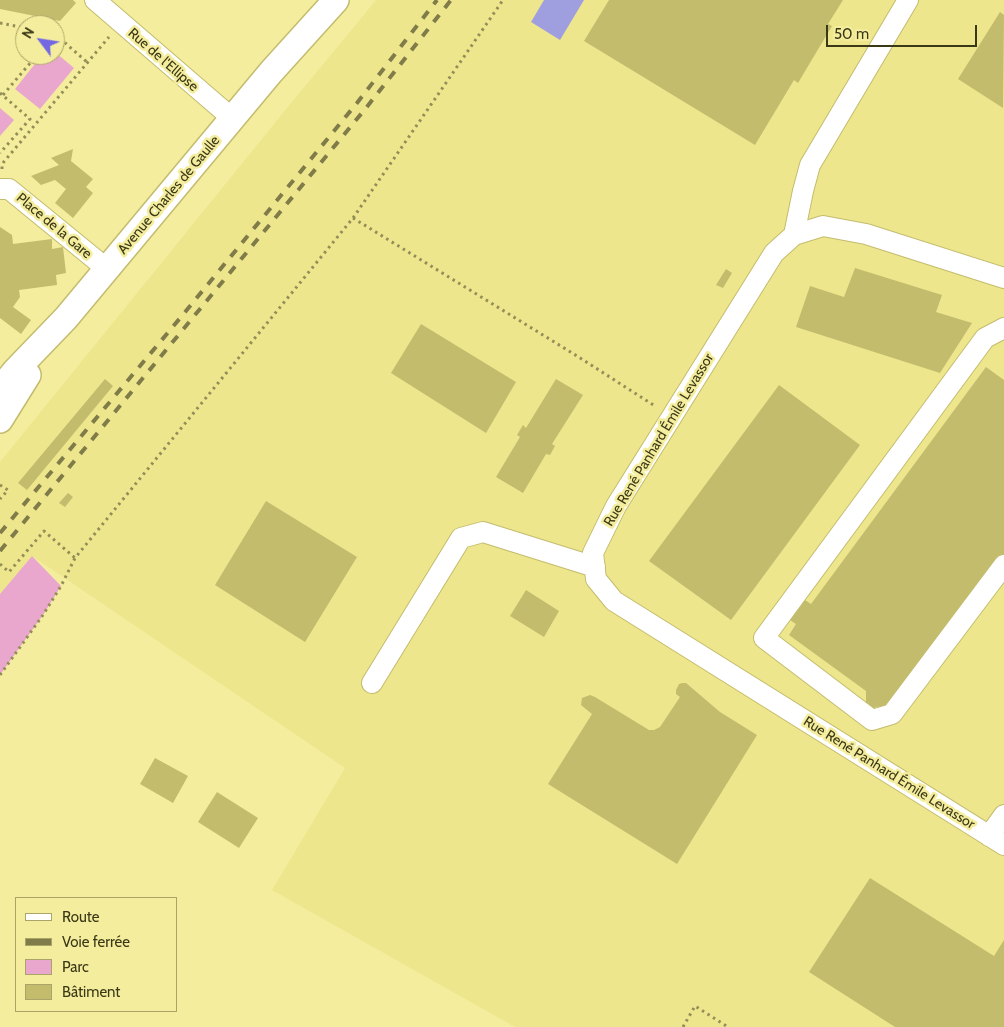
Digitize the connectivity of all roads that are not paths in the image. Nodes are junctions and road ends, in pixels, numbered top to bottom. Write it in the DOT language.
graph roads {
  1 [pos="94,0"];
  2 [pos="324,0"];
  3 [pos="336,0"];
  4 [pos="908,0"];
  5 [pos="271,72"];
  6 [pos="233,119"];
  7 [pos="1,189"];
  8 [pos="794,235"];
  9 [pos="107,269"];
  10 [pos="1004,278"];
  11 [pos="66,318"];
  12 [pos="1004,328"];
  13 [pos="0,390"];
  14 [pos="0,420"];
  15 [pos="1004,565"];
  16 [pos="595,567"];
  17 [pos="372,682"];
  18 [pos="1004,815"];
  19 [pos="996,841"];
  1 -- 6 [label="street, Rue de l'Ellipse"];
  2 -- 5 [label="main road, Avenue Charles de Gaulle"];
  3 -- 5 [label="main road, Avenue Charles de Gaulle"];
  4 -- 8 [label="street"];
  5 -- 6 [label="main road, Avenue Charles de Gaulle"];
  6 -- 9 [label="main road, Avenue Charles de Gaulle"];
  7 -- 9 [label="street, Place de la Gare"];
  8 -- 10 [label="street, Rue René Panhard Émile Levassor"];
  8 -- 16 [label="street, Rue René Panhard Émile Levassor"];
  9 -- 11 [label="main road, Avenue Charles de Gaulle"];
  11 -- 13 [label="main road, Avenue Charles de Gaulle"];
  11 -- 14 [label="main road, Avenue Charles de Gaulle"];
  12 -- 15 [label="street"];
  16 -- 17 [label="street"];
  16 -- 19 [label="street, Rue René Panhard Émile Levassor"];
  18 -- 19 [label="street"];
}
